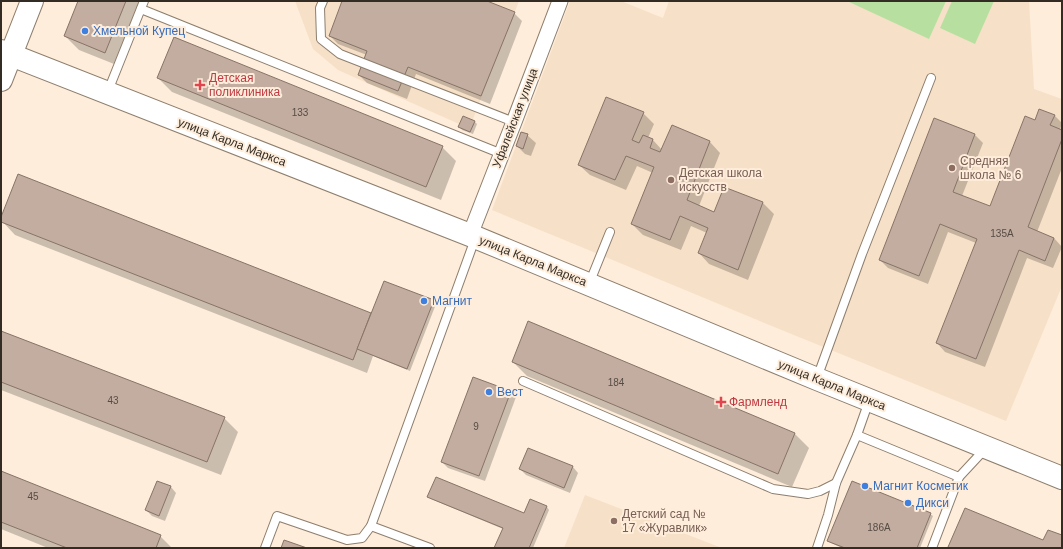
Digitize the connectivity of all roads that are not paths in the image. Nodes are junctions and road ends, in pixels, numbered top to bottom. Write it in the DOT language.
graph roads {
  1 [pos="32,1"];
  2 [pos="144,1"];
  3 [pos="324,1"];
  4 [pos="560,1"];
  5 [pos="141,9"];
  6 [pos="6,53"];
  7 [pos="931,78"];
  8 [pos="1,80"];
  9 [pos="107,93"];
  10 [pos="514,122"];
  11 [pos="502,154"];
  12 [pos="610,232"];
  13 [pos="473,237"];
  14 [pos="589,284"];
  15 [pos="817,379"];
  16 [pos="523,381"];
  17 [pos="869,400"];
  18 [pos="857,435"];
  19 [pos="986,448"];
  20 [pos="959,477"];
  21 [pos="1062,478"];
  22 [pos="836,483"];
  23 [pos="371,526"];
  24 [pos="265,548"];
  25 [pos="430,548"];
  26 [pos="817,548"];
  27 [pos="932,548"];
  1 -- 6 [label="street"];
  2 -- 5 [label="lane"];
  3 -- 10 [label="lane"];
  4 -- 10 [label="street, Уфалейская улица"];
  5 -- 9 [label="lane"];
  5 -- 11 [label="lane"];
  6 -- 8 [label="street"];
  6 -- 9 [label="street, улица Карла Маркса"];
  7 -- 15 [label="lane"];
  9 -- 13 [label="street, улица Карла Маркса"];
  10 -- 11 [label="street, Уфалейская улица"];
  11 -- 13 [label="street, Уфалейская улица"];
  12 -- 14 [label="lane"];
  13 -- 14 [label="street, улица Карла Маркса"];
  13 -- 23 [label="lane"];
  14 -- 15 [label="street, улица Карла Маркса"];
  15 -- 17 [label="street, улица Карла Маркса"];
  16 -- 22 [label="lane"];
  17 -- 18 [label="lane"];
  17 -- 19 [label="street, улица Карла Маркса"];
  18 -- 20 [label="lane"];
  18 -- 22 [label="lane"];
  19 -- 20 [label="lane"];
  19 -- 21 [label="street, улица Карла Маркса"];
  20 -- 27 [label="lane"];
  22 -- 26 [label="lane"];
  23 -- 24 [label="lane"];
  23 -- 25 [label="lane"];
}
